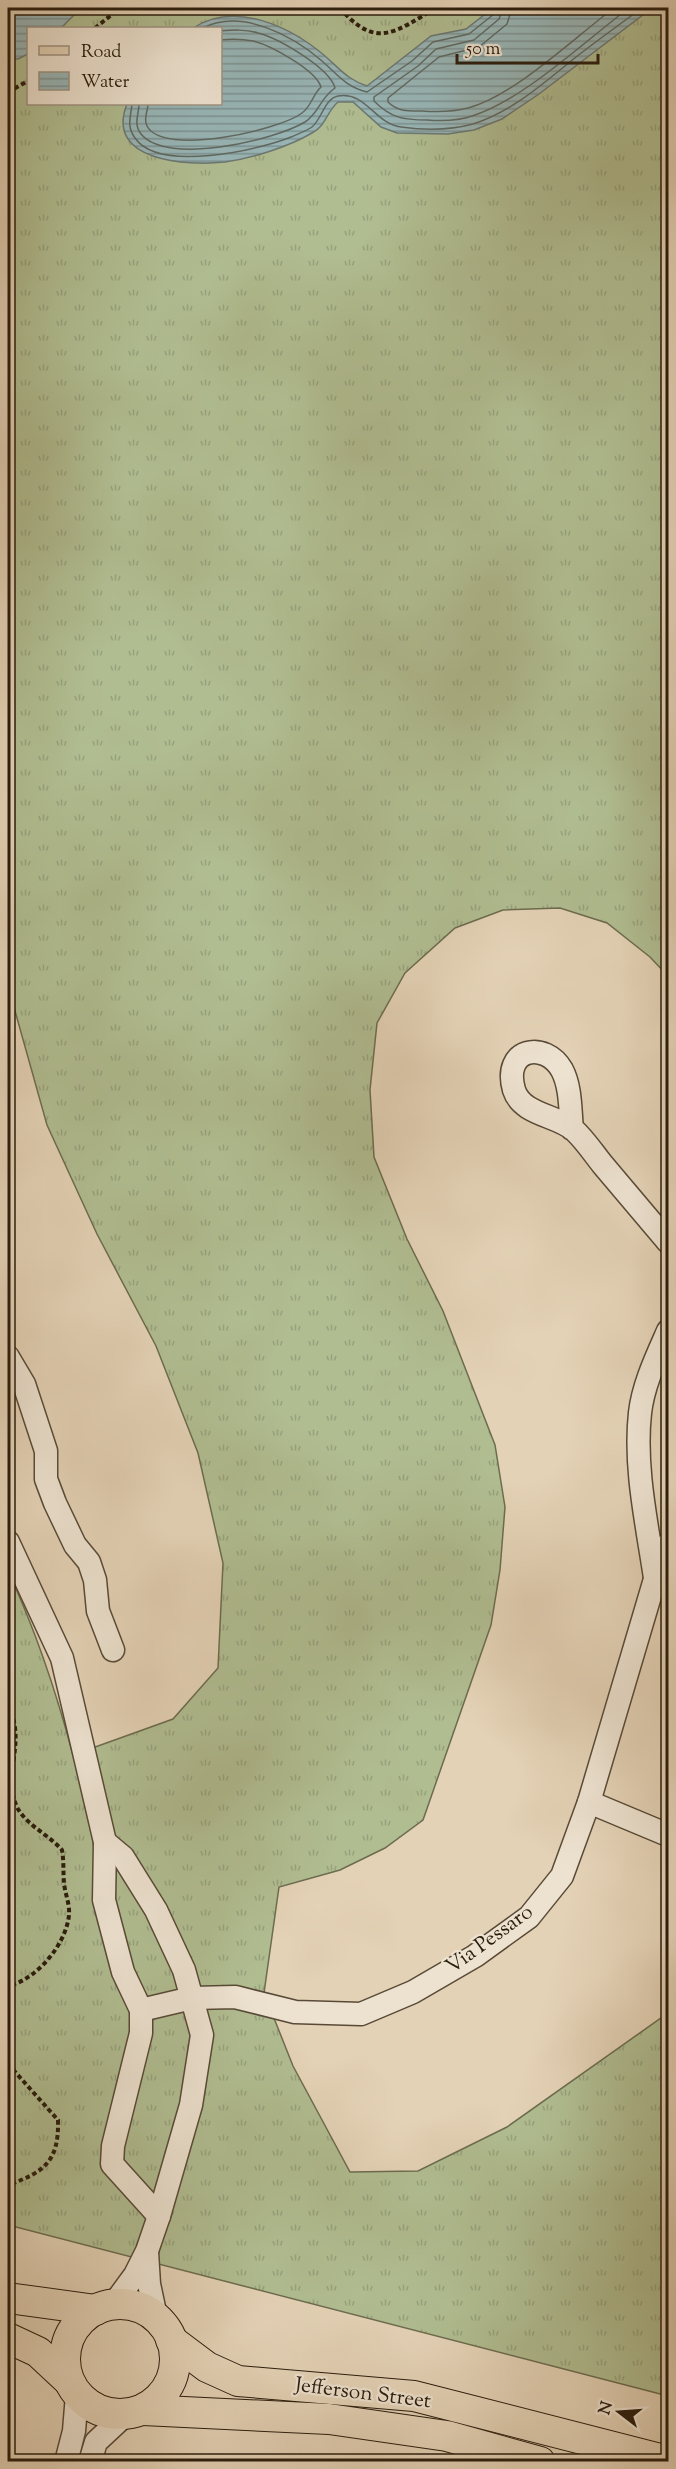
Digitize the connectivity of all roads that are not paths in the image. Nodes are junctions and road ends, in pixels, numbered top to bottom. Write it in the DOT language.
graph roads {
  1 [pos="572,1129"];
  2 [pos="669,1242"];
  3 [pos="669,1331"];
  4 [pos="8,1357"];
  5 [pos="8,1542"];
  6 [pos="669,1544"];
  7 [pos="655,1579"];
  8 [pos="113,1650"];
  9 [pos="590,1802"];
  10 [pos="669,1835"];
  11 [pos="105,1842"];
  12 [pos="192,1998"];
  13 [pos="141,2010"];
  14 [pos="159,2216"];
  15 [pos="147,2251"];
  16 [pos="8,2298"];
  17 [pos="104,2307"];
  18 [pos="163,2329"];
  19 [pos="8,2338"];
  20 [pos="73,2388"];
  21 [pos="134,2412"];
  22 [pos="669,2461"];
  23 [pos="66,2462"];
  24 [pos="90,2462"];
  25 [pos="540,2462"];
  1 -- 2 [label="street"];
  3 -- 7 [label="street, Via Pessaro"];
  4 -- 8 [label="street"];
  5 -- 11 [label="street"];
  6 -- 7 [label="street, Via Pessaro"];
  7 -- 9 [label="street, Via Pessaro"];
  9 -- 10 [label="street"];
  9 -- 12 [label="street, Via Pessaro"];
  11 -- 12 [label="street"];
  11 -- 13 [label="street"];
  12 -- 13 [label="street, Via Pessaro"];
  12 -- 14 [label="street"];
  13 -- 14 [label="street"];
  14 -- 15 [label="street"];
  15 -- 17 [label="street"];
  15 -- 18 [label="street"];
  16 -- 17 [label="main road"];
  17 -- 18 [label="main road"];
  17 -- 20 [label="main road"];
  18 -- 21 [label="main road"];
  18 -- 22 [label="main road, Jefferson Street"];
  19 -- 20 [label="main road"];
  20 -- 21 [label="main road"];
  20 -- 23 [label="street"];
  21 -- 24 [label="street"];
  21 -- 25 [label="main road, Jefferson Street"];
}
